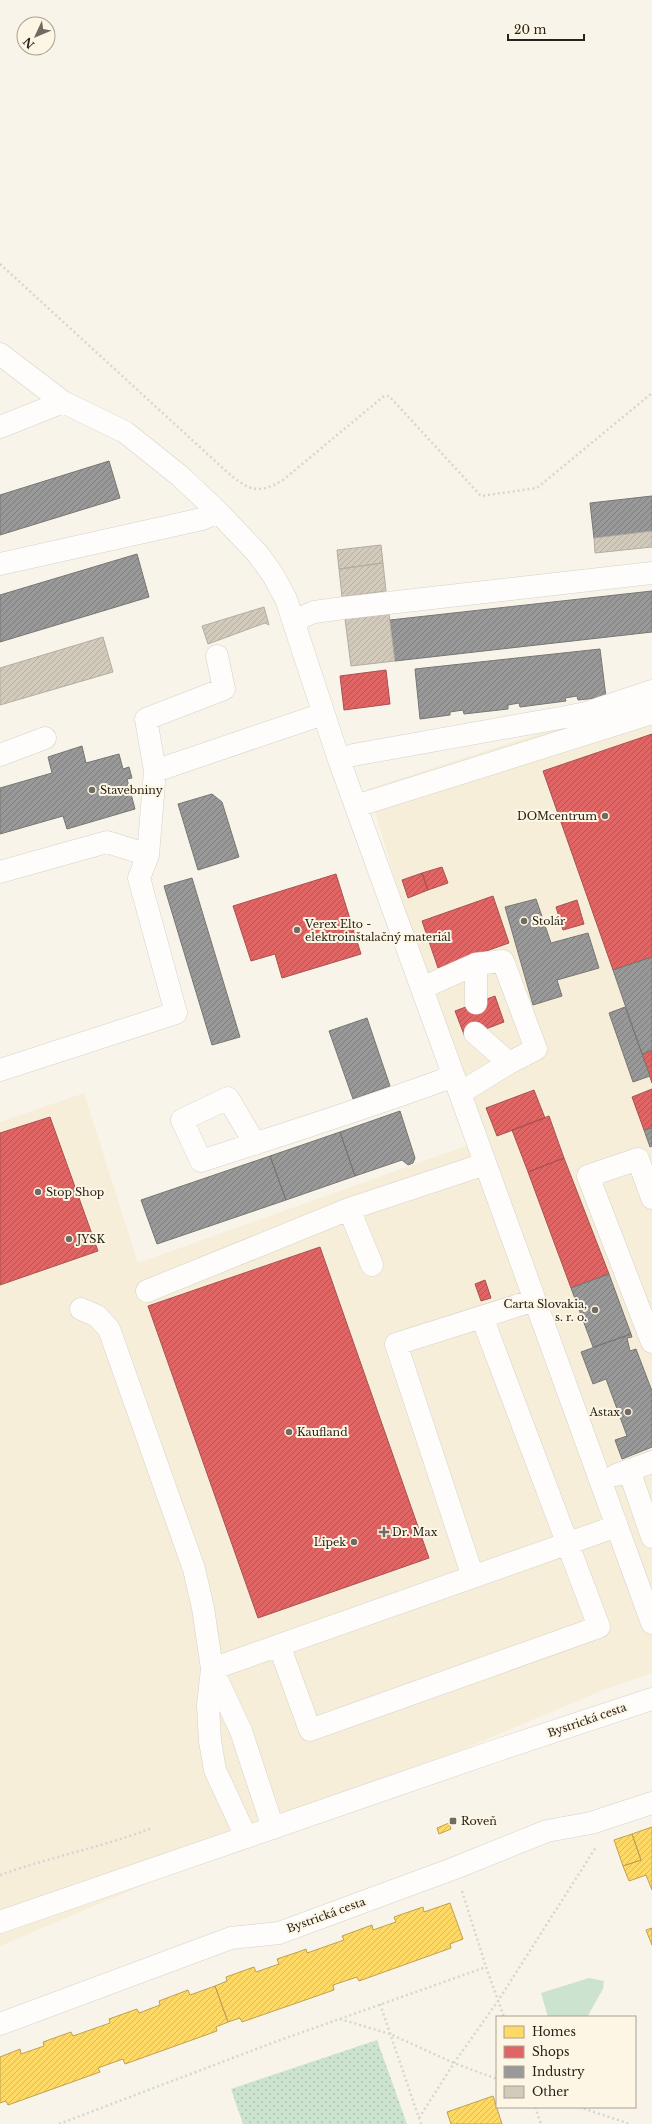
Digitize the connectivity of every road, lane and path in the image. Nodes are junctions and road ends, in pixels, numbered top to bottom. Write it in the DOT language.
graph roads {
  1 [pos="0,264"];
  2 [pos="0,354"];
  3 [pos="652,393"];
  4 [pos="63,402"];
  5 [pos="0,427"];
  6 [pos="218,512"];
  7 [pos="0,564"];
  8 [pos="652,573"];
  9 [pos="293,621"];
  10 [pos="217,656"];
  11 [pos="652,691"];
  12 [pos="652,713"];
  13 [pos="323,714"];
  14 [pos="45,738"];
  15 [pos="0,755"];
  16 [pos="339,760"];
  17 [pos="155,770"];
  18 [pos="356,806"];
  19 [pos="148,855"];
  20 [pos="0,872"];
  21 [pos="476,964"];
  22 [pos="422,988"];
  23 [pos="476,1003"];
  24 [pos="475,1033"];
  25 [pos="509,1062"];
  26 [pos="0,1070"];
  27 [pos="457,1085"];
  28 [pos="255,1144"];
  29 [pos="485,1164"];
  30 [pos="652,1198"];
  31 [pos="349,1209"];
  32 [pos="372,1265"];
  33 [pos="147,1291"];
  34 [pos="535,1300"];
  35 [pos="81,1309"];
  36 [pos="482,1317"];
  37 [pos="652,1342"];
  38 [pos="652,1462"];
  39 [pos="629,1470"];
  40 [pos="600,1481"];
  41 [pos="617,1526"];
  42 [pos="652,1537"];
  43 [pos="568,1543"];
  44 [pos="473,1577"];
  45 [pos="652,1623"];
  46 [pos="279,1645"];
  47 [pos="212,1669"];
  48 [pos="652,1699"];
  49 [pos="652,1803"];
  50 [pos="152,1828"];
  51 [pos="273,1828"];
  52 [pos="246,1837"];
  53 [pos="598,1844"];
  54 [pos="455,1868"];
  55 [pos="0,1875"];
  56 [pos="0,1922"];
  57 [pos="486,1967"];
  58 [pos="498,2001"];
  59 [pos="380,2004"];
  60 [pos="504,2016"];
  61 [pos="339,2019"];
  62 [pos="0,2024"];
  63 [pos="390,2034"];
  64 [pos="454,2063"];
  65 [pos="496,2079"];
  66 [pos="535,2108"];
  67 [pos="582,2108"];
  68 [pos="419,2118"];
  69 [pos="59,2124"];
  70 [pos="421,2124"];
  71 [pos="542,2124"];
  72 [pos="630,2124"];
  1 -- 3 [label="path"];
  2 -- 4 [label="main road"];
  4 -- 5 [label="main road"];
  4 -- 6 [label="main road"];
  6 -- 7 [label="main road"];
  6 -- 9 [label="main road"];
  8 -- 9 [label="main road"];
  9 -- 13 [label="main road"];
  10 -- 17 [label="main road"];
  11 -- 16 [label="main road"];
  12 -- 18 [label="main road"];
  13 -- 16 [label="main road"];
  13 -- 17 [label="main road"];
  14 -- 15 [label="main road"];
  16 -- 18 [label="main road"];
  17 -- 19 [label="main road"];
  18 -- 22 [label="main road"];
  19 -- 20 [label="main road"];
  19 -- 26 [label="main road"];
  21 -- 22 [label="main road"];
  21 -- 23 [label="main road"];
  21 -- 25 [label="main road"];
  22 -- 27 [label="main road"];
  24 -- 25 [label="main road"];
  25 -- 27 [label="main road"];
  27 -- 28 [label="main road"];
  27 -- 29 [label="main road"];
  29 -- 31 [label="main road"];
  29 -- 34 [label="main road"];
  30 -- 37 [label="main road"];
  31 -- 32 [label="main road"];
  31 -- 33 [label="main road"];
  34 -- 36 [label="main road"];
  34 -- 40 [label="main road"];
  35 -- 47 [label="main road"];
  36 -- 43 [label="main road"];
  36 -- 44 [label="main road"];
  38 -- 39 [label="main road"];
  39 -- 40 [label="main road"];
  39 -- 42 [label="main road"];
  40 -- 41 [label="main road"];
  41 -- 43 [label="main road"];
  41 -- 45 [label="main road"];
  43 -- 44 [label="main road"];
  43 -- 46 [label="main road"];
  44 -- 46 [label="main road"];
  46 -- 47 [label="main road"];
  47 -- 51 [label="main road"];
  47 -- 52 [label="main road"];
  48 -- 51 [label="main road, Bystrická cesta"];
  49 -- 54 [label="main road, Bystrická cesta"];
  50 -- 55 [label="path"];
  51 -- 52 [label="main road, Bystrická cesta"];
  52 -- 56 [label="main road, Bystrická cesta"];
  53 -- 58 [label="path"];
  54 -- 57 [label="path"];
  54 -- 62 [label="main road, Bystrická cesta"];
  57 -- 58 [label="path"];
  57 -- 59 [label="path"];
  58 -- 60 [label="path"];
  58 -- 64 [label="path"];
  59 -- 61 [label="path"];
  59 -- 63 [label="path"];
  61 -- 63 [label="path"];
  61 -- 69 [label="path"];
  63 -- 64 [label="path"];
  63 -- 68 [label="path"];
  64 -- 65 [label="path"];
  64 -- 68 [label="path"];
  66 -- 71 [label="path"];
  67 -- 72 [label="path"];
  68 -- 70 [label="path"];
}
